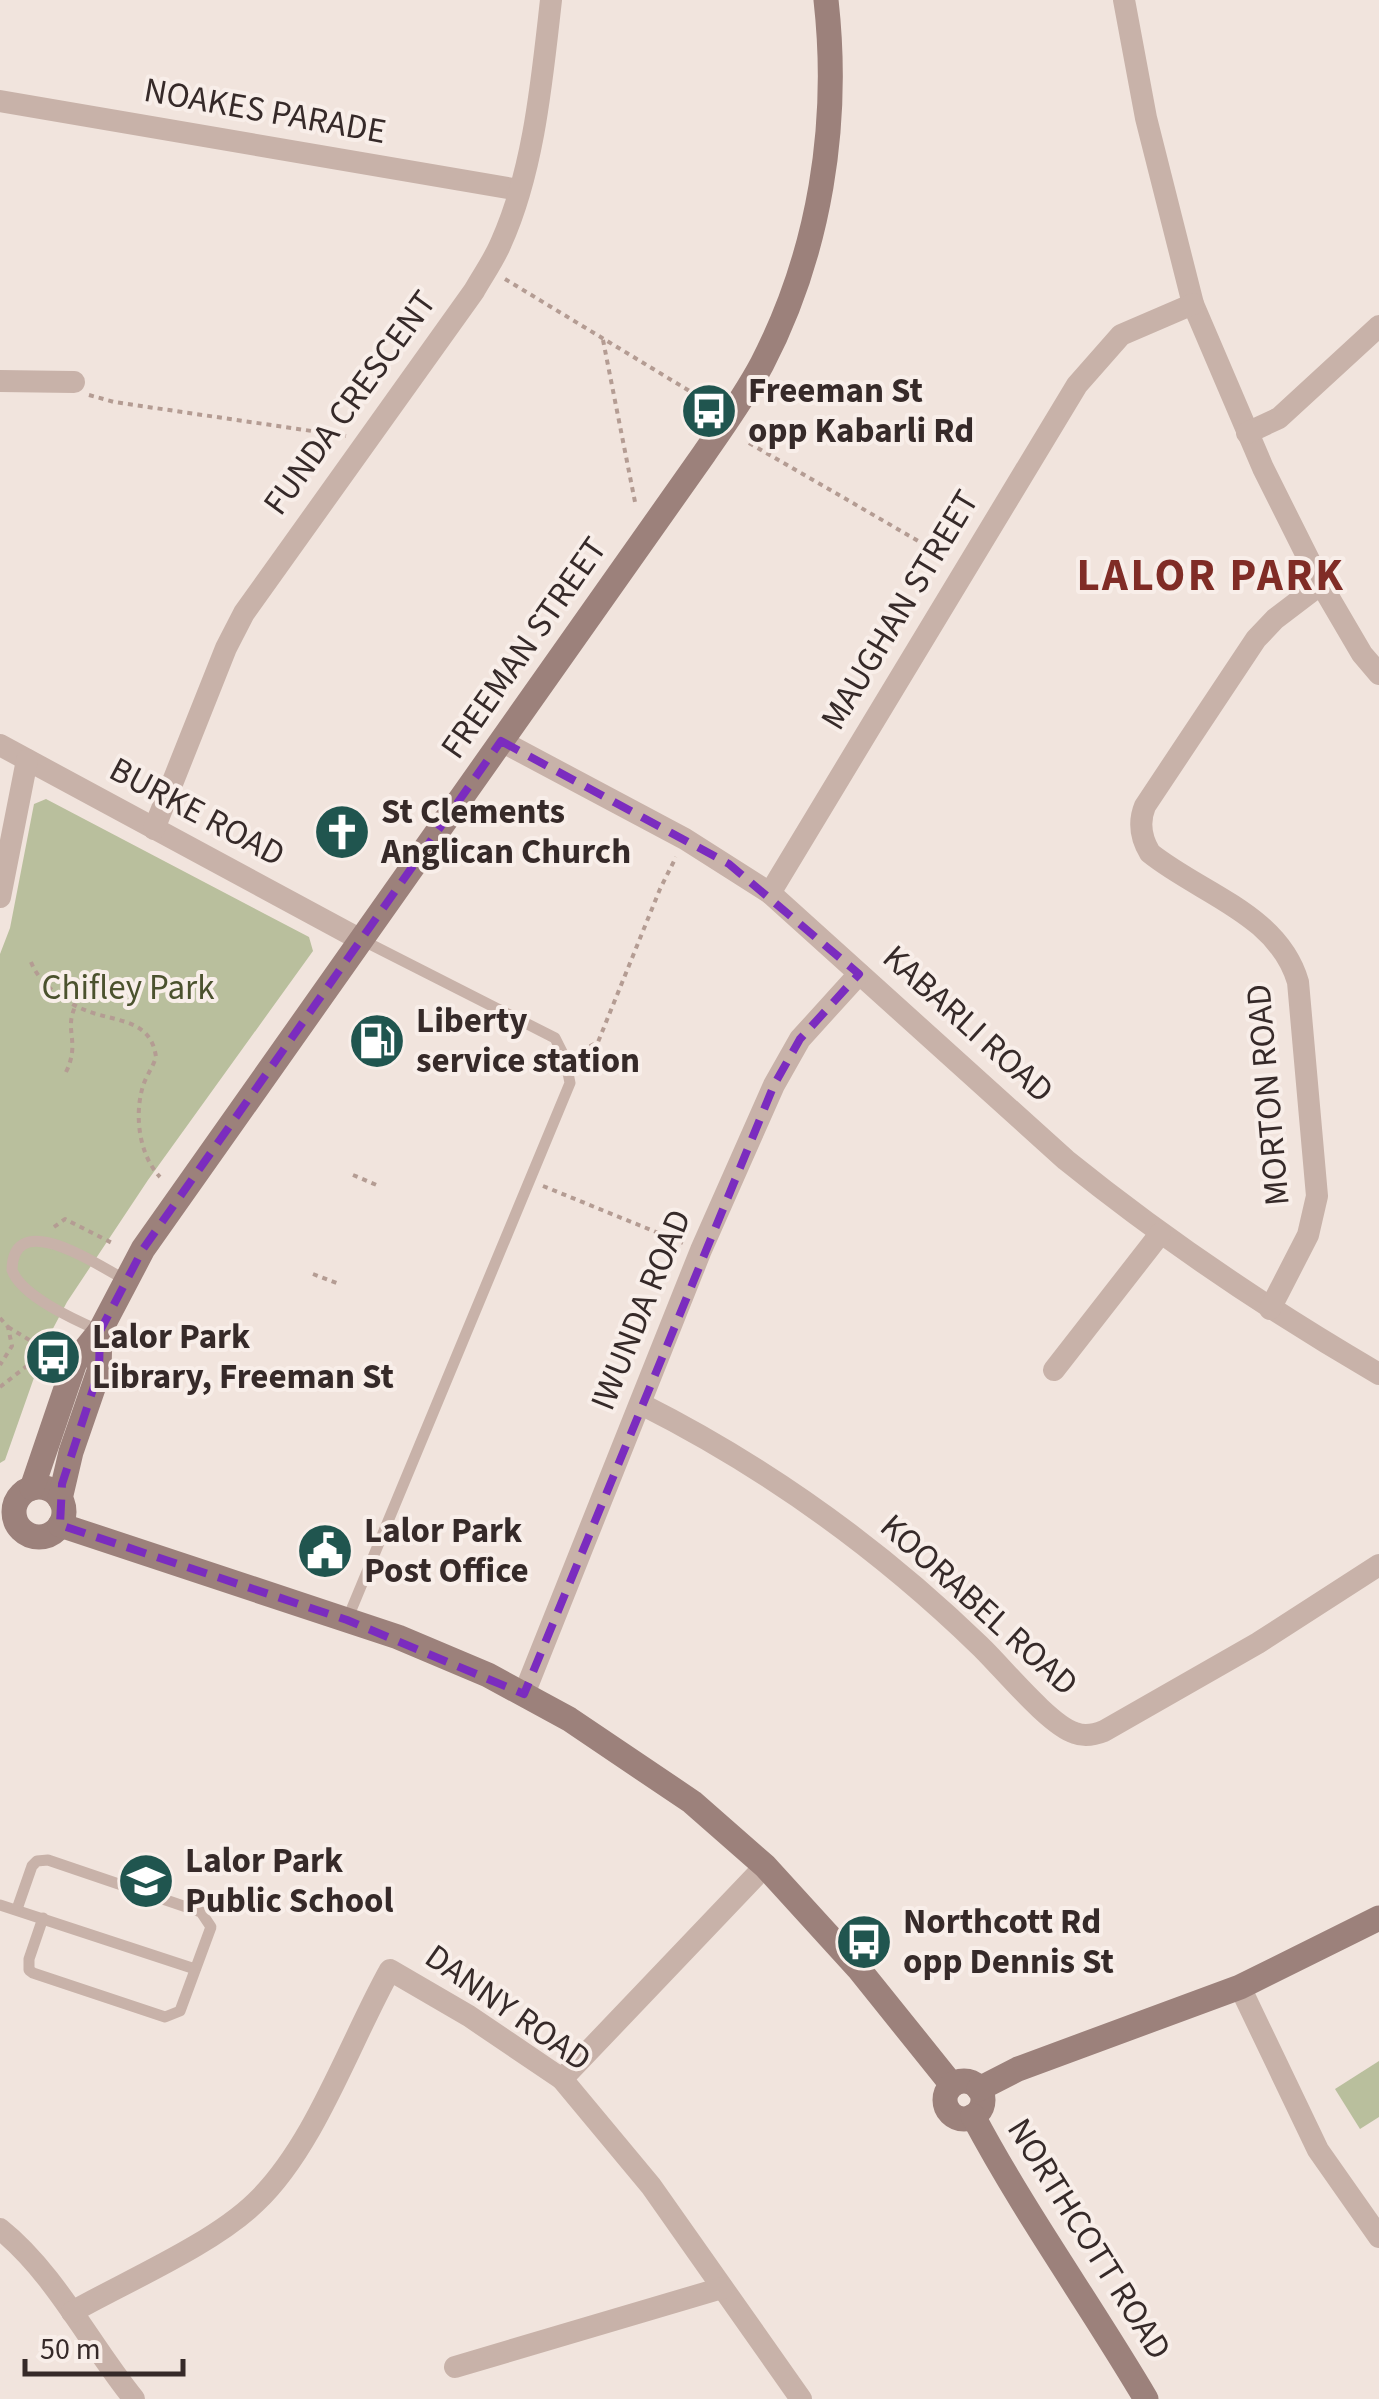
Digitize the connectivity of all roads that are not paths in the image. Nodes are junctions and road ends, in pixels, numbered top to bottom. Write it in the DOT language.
graph roads {
  1 [pos="550,0"];
  2 [pos="826,0"];
  3 [pos="1124,0"];
  4 [pos="0,101"];
  5 [pos="519,190"];
  6 [pos="1193,304"];
  7 [pos="1379,326"];
  8 [pos="0,381"];
  9 [pos="74,382"];
  10 [pos="1247,434"];
  11 [pos="1322,584"];
  12 [pos="1379,674"];
  13 [pos="501,742"];
  14 [pos="0,746"];
  15 [pos="27,760"];
  16 [pos="154,829"];
  17 [pos="770,893"];
  18 [pos="0,897"];
  19 [pos="361,940"];
  20 [pos="860,974"];
  21 [pos="1160,1234"];
  22 [pos="126,1280"];
  23 [pos="1270,1309"];
  24 [pos="100,1332"];
  25 [pos="1054,1370"];
  26 [pos="1379,1374"];
  27 [pos="641,1404"];
  28 [pos="60,1498"];
  29 [pos="15,1499"];
  30 [pos="60,1525"];
  31 [pos="1379,1565"];
  32 [pos="347,1620"];
  33 [pos="524,1694"];
  34 [pos="765,1866"];
  35 [pos="0,1905"];
  36 [pos="17,1909"];
  37 [pos="43,1918"];
  38 [pos="1379,1918"];
  39 [pos="195,1970"];
  40 [pos="1240,1986"];
  41 [pos="562,2079"];
  42 [pos="952,2085"];
  43 [pos="979,2089"];
  44 [pos="973,2116"];
  45 [pos="0,2229"];
  46 [pos="1379,2236"];
  47 [pos="722,2288"];
  48 [pos="72,2312"];
  49 [pos="455,2367"];
  50 [pos="134,2399"];
  51 [pos="801,2399"];
  52 [pos="1146,2399"];
  1 -- 5 [label="street, FUNDA CRESCENT"];
  2 -- 13 [label="street, FREEMAN STREET"];
  3 -- 6 [label="street"];
  4 -- 5 [label="street, NOAKES PARADE"];
  5 -- 16 [label="street, FUNDA CRESCENT"];
  6 -- 10 [label="street"];
  6 -- 17 [label="street, MAUGHAN STREET"];
  7 -- 10 [label="street"];
  8 -- 9 [label="street"];
  10 -- 11 [label="street"];
  11 -- 12 [label="street"];
  11 -- 23 [label="street, MORTON ROAD"];
  13 -- 17 [label="street, KABARLI ROAD"];
  13 -- 19 [label="street, FREEMAN STREET"];
  14 -- 15 [label="street, BURKE ROAD"];
  15 -- 16 [label="street, BURKE ROAD"];
  15 -- 18 [label="street"];
  16 -- 19 [label="street, BURKE ROAD"];
  17 -- 20 [label="street, KABARLI ROAD"];
  19 -- 22 [label="street, FREEMAN STREET"];
  19 -- 32 [label="lane"];
  20 -- 21 [label="street, KABARLI ROAD"];
  20 -- 27 [label="street, IWUNDA ROAD"];
  21 -- 23 [label="street, KABARLI ROAD"];
  21 -- 25 [label="street"];
  22 -- 24 [label="street, FREEMAN STREET"];
  22 -- 24 [label="lane"];
  23 -- 26 [label="street, KABARLI ROAD"];
  24 -- 28 [label="street, FREEMAN STREET"];
  24 -- 29 [label="street, FREEMAN STREET"];
  27 -- 31 [label="street, KOORABEL ROAD"];
  27 -- 33 [label="street, IWUNDA ROAD"];
  28 -- 29 [label="street"];
  28 -- 30 [label="street"];
  29 -- 30 [label="street"];
  30 -- 32 [label="street"];
  32 -- 33 [label="street"];
  33 -- 34 [label="street"];
  34 -- 41 [label="street"];
  34 -- 42 [label="street"];
  35 -- 36 [label="lane"];
  36 -- 37 [label="lane"];
  36 -- 39 [label="lane"];
  37 -- 39 [label="lane"];
  37 -- 39 [label="lane"];
  38 -- 40 [label="street"];
  40 -- 43 [label="street"];
  40 -- 46 [label="street"];
  41 -- 47 [label="street, DANNY ROAD"];
  41 -- 48 [label="street, DANNY ROAD"];
  42 -- 43 [label="street"];
  42 -- 44 [label="street"];
  43 -- 44 [label="street"];
  44 -- 52 [label="street, NORTHCOTT ROAD"];
  45 -- 48 [label="street"];
  47 -- 49 [label="street"];
  47 -- 51 [label="street, DANNY ROAD"];
  48 -- 50 [label="street"];
}
